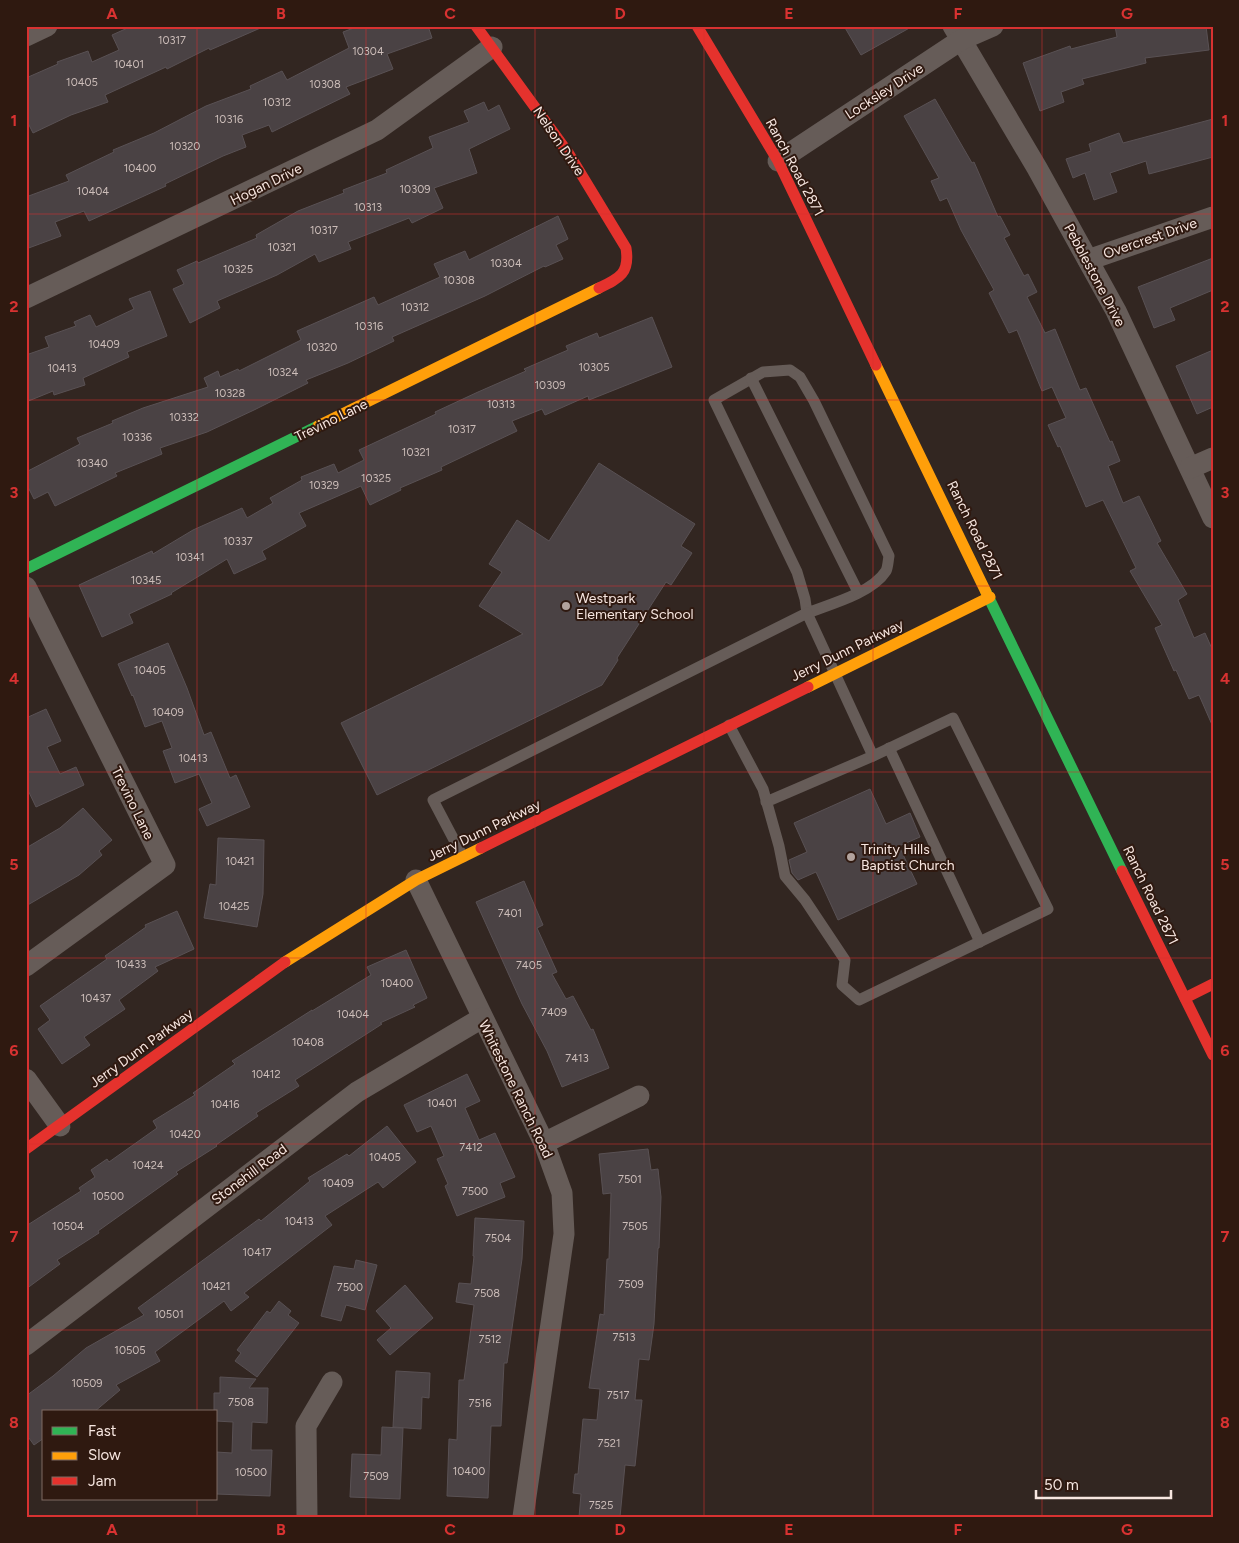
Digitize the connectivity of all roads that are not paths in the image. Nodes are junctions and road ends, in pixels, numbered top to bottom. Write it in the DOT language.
graph roads {
  1 [pos="47,26"];
  2 [pos="476,26"];
  3 [pos="697,26"];
  4 [pos="993,26"];
  5 [pos="957,33"];
  6 [pos="26,36"];
  7 [pos="492,47"];
  8 [pos="778,161"];
  9 [pos="1213,217"];
  10 [pos="1088,260"];
  11 [pos="628,262"];
  12 [pos="26,298"];
  13 [pos="751,378"];
  14 [pos="1213,458"];
  15 [pos="1190,468"];
  16 [pos="1213,518"];
  17 [pos="26,569"];
  18 [pos="26,587"];
  19 [pos="858,592"];
  20 [pos="990,596"];
  21 [pos="807,613"];
  22 [pos="834,674"];
  23 [pos="729,725"];
  24 [pos="889,748"];
  25 [pos="873,756"];
  26 [pos="766,802"];
  27 [pos="463,858"];
  28 [pos="416,880"];
  29 [pos="980,942"];
  30 [pos="26,966"];
  31 [pos="1213,984"];
  32 [pos="1185,998"];
  33 [pos="482,1018"];
  34 [pos="1213,1055"];
  35 [pos="26,1079"];
  36 [pos="639,1096"];
  37 [pos="60,1126"];
  38 [pos="29,1143"];
  39 [pos="544,1143"];
  40 [pos="26,1345"];
  41 [pos="332,1382"];
  42 [pos="306,1517"];
  43 [pos="523,1517"];
  1 -- 6 [label="street"];
  2 -- 7 [label="street, Nelson Drive"];
  3 -- 8 [label="street, Ranch Road 2871"];
  4 -- 5 [label="street, Locksley Drive"];
  5 -- 8 [label="street, Locksley Drive"];
  5 -- 10 [label="street, Pebblestone Drive"];
  7 -- 11 [label="street, Nelson Drive"];
  7 -- 12 [label="street, Hogan Drive"];
  8 -- 20 [label="street, Ranch Road 2871"];
  9 -- 10 [label="street, Overcrest Drive"];
  10 -- 15 [label="street, Pebblestone Drive"];
  11 -- 17 [label="street, Trevino Lane"];
  13 -- 19 [label="lane"];
  13 -- 19 [label="lane"];
  13 -- 21 [label="lane"];
  14 -- 15 [label="street"];
  15 -- 16 [label="street, Pebblestone Drive"];
  18 -- 30 [label="street, Trevino Lane"];
  19 -- 21 [label="lane"];
  20 -- 22 [label="street, Jerry Dunn Parkway"];
  20 -- 32 [label="street, Ranch Road 2871"];
  21 -- 22 [label="lane"];
  21 -- 27 [label="lane"];
  22 -- 23 [label="street, Jerry Dunn Parkway"];
  22 -- 25 [label="lane"];
  23 -- 26 [label="lane"];
  23 -- 27 [label="street, Jerry Dunn Parkway"];
  24 -- 25 [label="lane"];
  24 -- 29 [label="lane"];
  24 -- 29 [label="lane"];
  25 -- 26 [label="lane"];
  26 -- 29 [label="lane"];
  27 -- 28 [label="street, Jerry Dunn Parkway"];
  28 -- 33 [label="street, Whitestone Ranch Road"];
  28 -- 37 [label="street, Jerry Dunn Parkway"];
  31 -- 32 [label="street"];
  32 -- 34 [label="street, Ranch Road 2871"];
  33 -- 39 [label="street, Whitestone Ranch Road"];
  33 -- 40 [label="street, Stonehill Road"];
  35 -- 37 [label="street"];
  36 -- 39 [label="street"];
  37 -- 38 [label="street, Jerry Dunn Parkway"];
  39 -- 43 [label="street, Whitestone Ranch Road"];
  41 -- 42 [label="street"];
}
